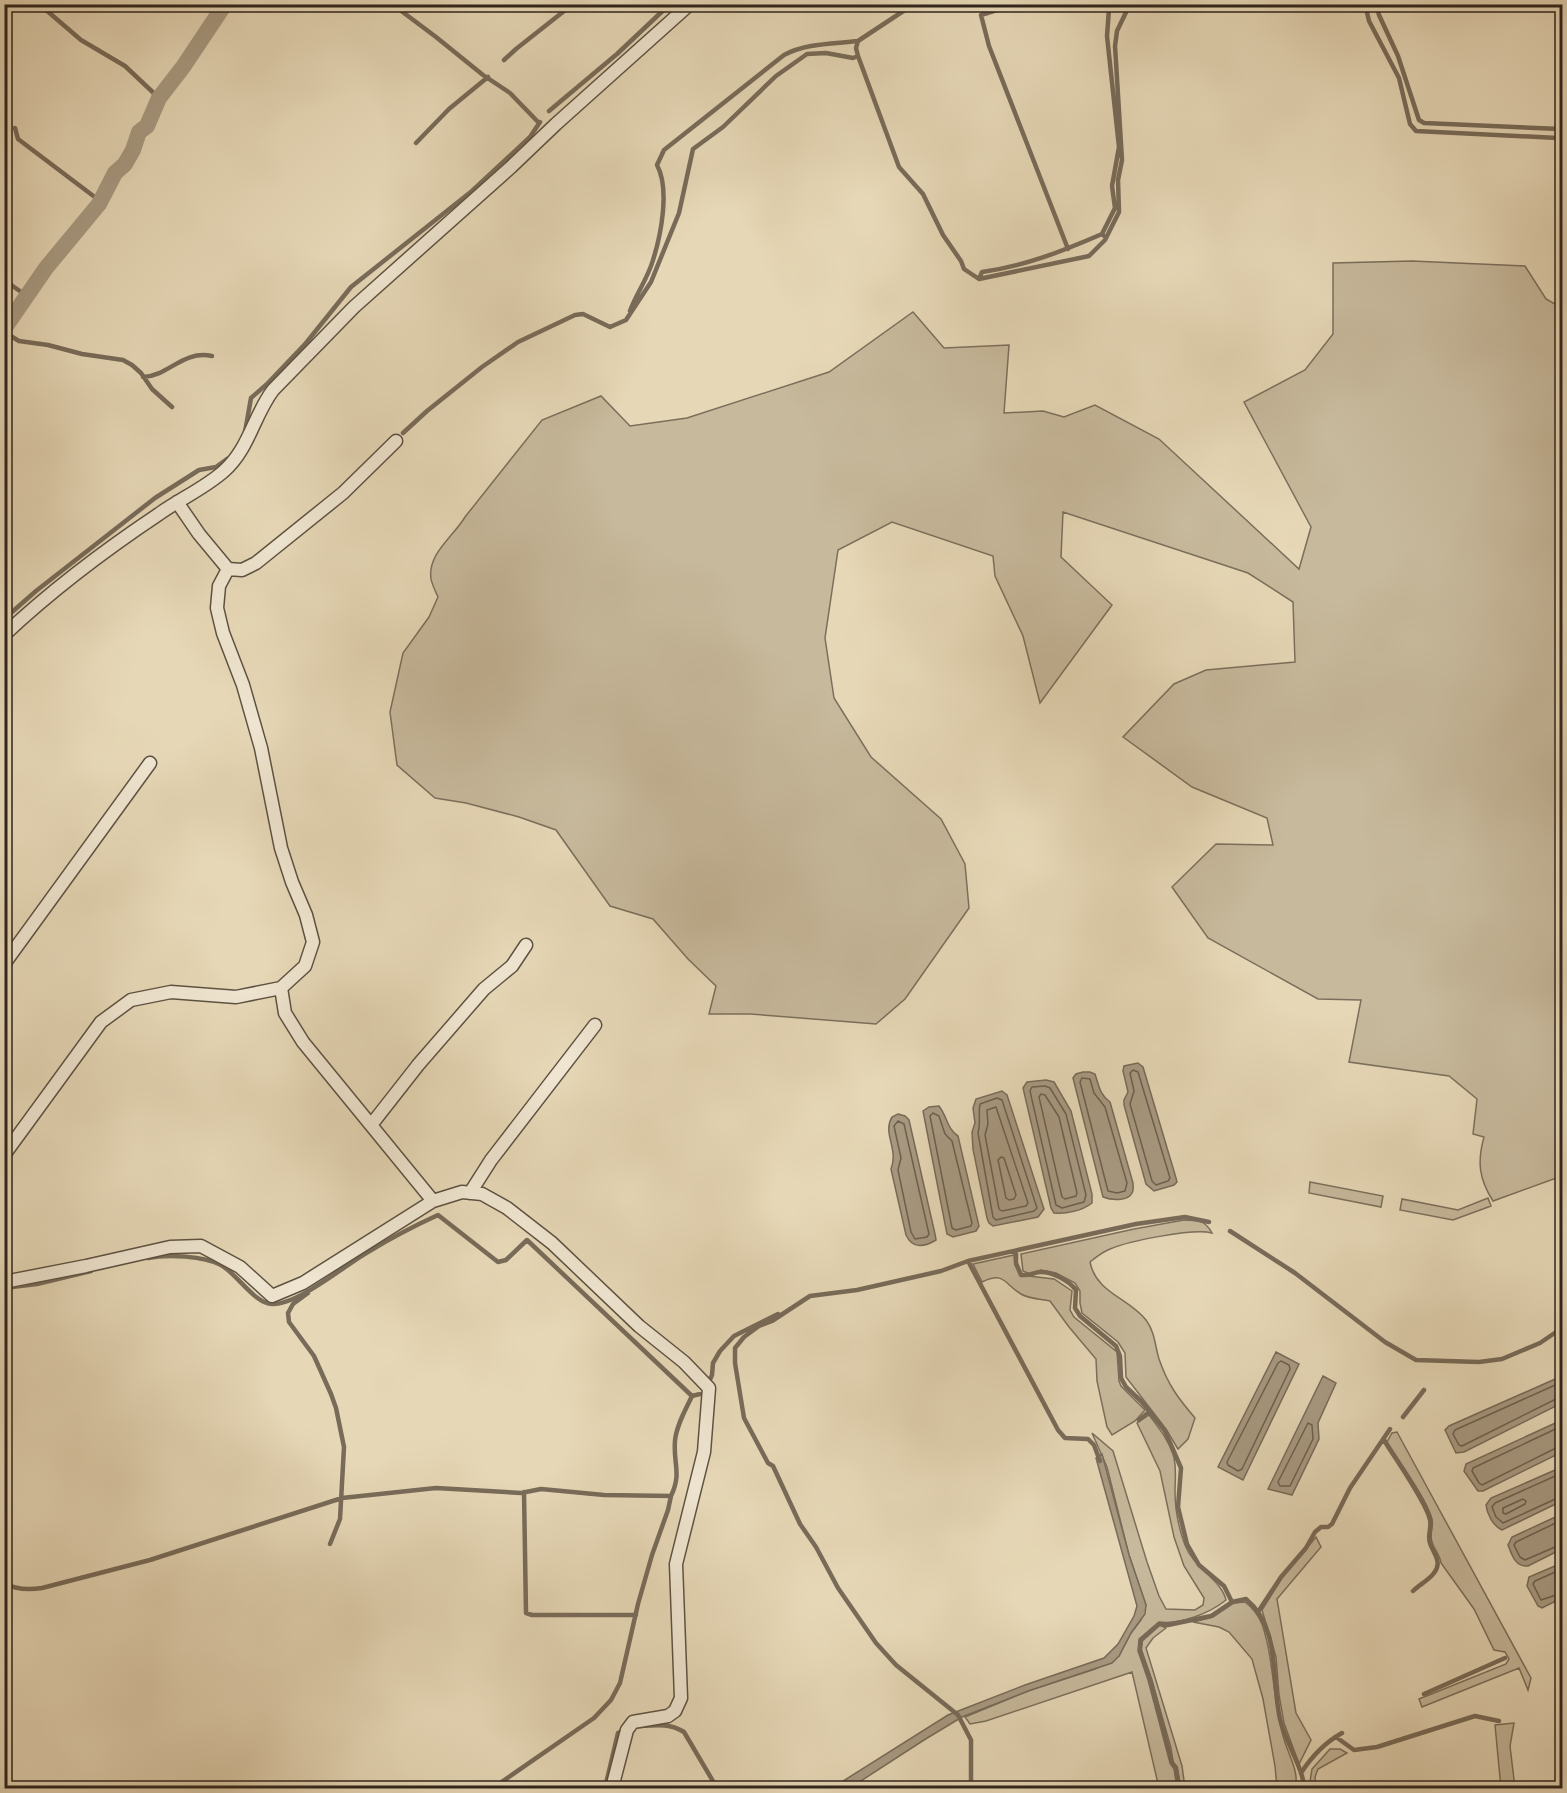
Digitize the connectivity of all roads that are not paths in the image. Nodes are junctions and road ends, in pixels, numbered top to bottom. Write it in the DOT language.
graph roads {
  1 [pos="690,4"];
  2 [pos="396,441"];
  3 [pos="177,502"];
  4 [pos="228,569"];
  5 [pos="4,635"];
  6 [pos="150,763"];
  7 [pos="526,945"];
  8 [pos="4,964"];
  9 [pos="280,988"];
  10 [pos="595,1025"];
  11 [pos="371,1125"];
  12 [pos="4,1155"];
  13 [pos="470,1193"];
  14 [pos="433,1201"];
  15 [pos="4,1282"];
  16 [pos="612,1788"];
  1 -- 3 [label="street"];
  2 -- 4 [label="street"];
  3 -- 4 [label="street"];
  3 -- 5 [label="street"];
  4 -- 9 [label="street"];
  6 -- 8 [label="street"];
  7 -- 11 [label="street"];
  9 -- 11 [label="street"];
  9 -- 12 [label="street"];
  10 -- 13 [label="street"];
  11 -- 14 [label="street"];
  13 -- 14 [label="street"];
  13 -- 16 [label="street"];
  14 -- 15 [label="street"];
}
